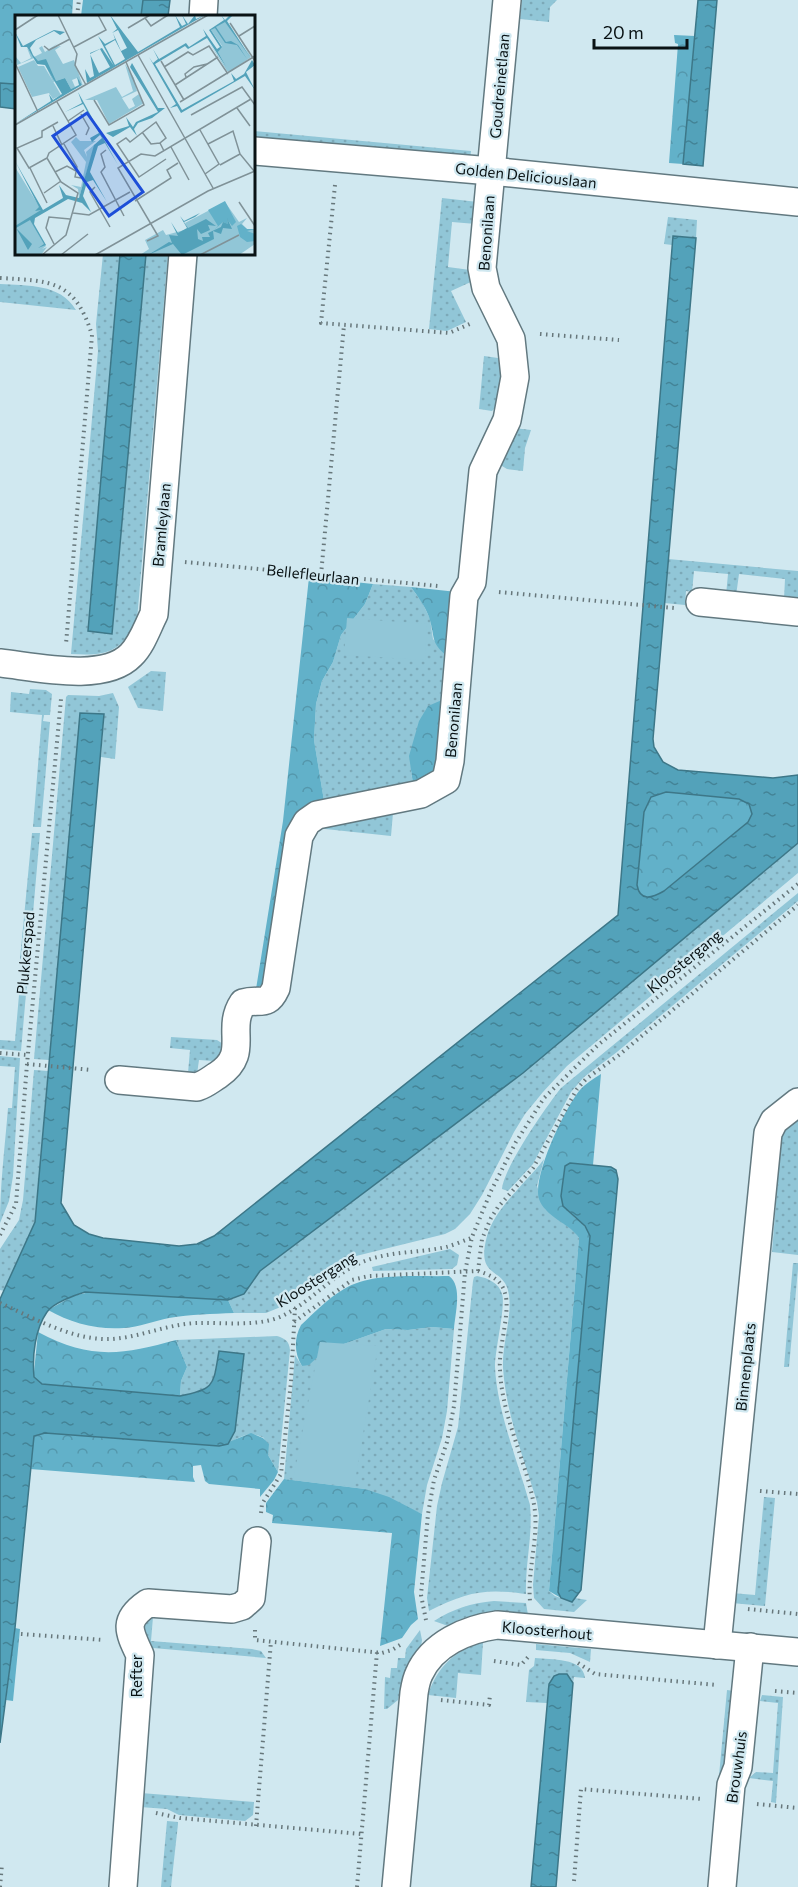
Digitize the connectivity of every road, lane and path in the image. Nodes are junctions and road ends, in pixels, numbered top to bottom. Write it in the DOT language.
graph roads {
  1 [pos="79,0"];
  2 [pos="204,0"];
  3 [pos="507,0"];
  4 [pos="77,15"];
  5 [pos="203,15"];
  6 [pos="255,151"];
  7 [pos="338,158"];
  8 [pos="491,171"];
  9 [pos="798,202"];
  10 [pos="183,255"];
  11 [pos="0,278"];
  12 [pos="498,312"];
  13 [pos="344,325"];
  14 [pos="619,340"];
  15 [pos="512,343"];
  16 [pos="158,559"];
  17 [pos="321,575"];
  18 [pos="468,589"];
  19 [pos="687,605"];
  20 [pos="798,612"];
  21 [pos="0,663"];
  22 [pos="63,670"];
  23 [pos="798,884"];
  24 [pos="798,905"];
  25 [pos="0,1053"];
  26 [pos="28,1055"];
  27 [pos="27,1064"];
  28 [pos="79,1069"];
  29 [pos="119,1080"];
  30 [pos="798,1102"];
  31 [pos="0,1235"];
  32 [pos="472,1238"];
  33 [pos="478,1271"];
  34 [pos="465,1272"];
  35 [pos="0,1303"];
  36 [pos="295,1307"];
  37 [pos="294,1322"];
  38 [pos="733,1489"];
  39 [pos="798,1494"];
  40 [pos="257,1540"];
  41 [pos="521,1597"];
  42 [pos="530,1598"];
  43 [pos="242,1606"];
  44 [pos="721,1606"];
  45 [pos="798,1614"];
  46 [pos="434,1616"];
  47 [pos="426,1621"];
  48 [pos="418,1628"];
  49 [pos="533,1628"];
  50 [pos="21,1634"];
  51 [pos="272,1641"];
  52 [pos="134,1642"];
  53 [pos="403,1643"];
  54 [pos="717,1645"];
  55 [pos="443,1646"];
  56 [pos="750,1647"];
  57 [pos="377,1652"];
  58 [pos="798,1652"];
  59 [pos="539,1655"];
  60 [pos="571,1658"];
  61 [pos="494,1661"];
  62 [pos="746,1688"];
  63 [pos="798,1693"];
  64 [pos="490,1695"];
  65 [pos="414,1698"];
  66 [pos="731,1802"];
  67 [pos="798,1808"];
  68 [pos="129,1809"];
  69 [pos="256,1826"];
  70 [pos="361,1834"];
  71 [pos="2,1864"];
  72 [pos="574,1881"];
  73 [pos="0,1887"];
  74 [pos="123,1887"];
  75 [pos="357,1887"];
  76 [pos="396,1887"];
  77 [pos="722,1887"];
  1 -- 4 [label="path"];
  2 -- 5 [label="street"];
  3 -- 8 [label="street, Goudreinetlaan"];
  6 -- 7 [label="street, Golden Deliciouslaan"];
  7 -- 8 [label="street, Golden Deliciouslaan"];
  7 -- 13 [label="path"];
  8 -- 9 [label="street, Golden Deliciouslaan"];
  8 -- 12 [label="street, Benonilaan"];
  10 -- 16 [label="street, Bramleylaan"];
  11 -- 22 [label="path, Plukkerspad"];
  12 -- 13 [label="path"];
  12 -- 15 [label="street, Benonilaan"];
  13 -- 17 [label="path"];
  14 -- 15 [label="path"];
  15 -- 18 [label="street, Benonilaan"];
  16 -- 17 [label="path, Bellefleurlaan"];
  16 -- 22 [label="street, Bramleylaan"];
  17 -- 18 [label="path, Bellefleurlaan"];
  18 -- 19 [label="path, Bellefleurlaan"];
  18 -- 29 [label="street, Benonilaan"];
  19 -- 20 [label="street"];
  21 -- 22 [label="street, Bramleylaan"];
  22 -- 26 [label="path, Plukkerspad"];
  23 -- 32 [label="path, Kloostergang"];
  24 -- 33 [label="path"];
  25 -- 26 [label="path"];
  26 -- 27 [label="path, Plukkerspad"];
  27 -- 28 [label="path"];
  27 -- 31 [label="path, Plukkerspad"];
  30 -- 38 [label="street, Binnenplaats"];
  32 -- 34 [label="path, Kloostergang"];
  32 -- 36 [label="path, Kloostergang"];
  33 -- 34 [label="path"];
  33 -- 42 [label="path"];
  34 -- 37 [label="path"];
  34 -- 47 [label="path, Kloostergang"];
  35 -- 36 [label="path, Kloostergang"];
  36 -- 37 [label="path"];
  37 -- 40 [label="path"];
  38 -- 39 [label="path"];
  38 -- 44 [label="street, Binnenplaats"];
  40 -- 43 [label="street"];
  41 -- 42 [label="path"];
  42 -- 49 [label="path"];
  43 -- 51 [label="path"];
  43 -- 52 [label="street, Refter"];
  44 -- 45 [label="path"];
  44 -- 54 [label="street, Binnenplaats"];
  46 -- 47 [label="path"];
  47 -- 48 [label="path"];
  47 -- 55 [label="path, Kloostergang"];
  49 -- 54 [label="street, Kloosterhout"];
  49 -- 55 [label="street, Kloosterhout"];
  50 -- 52 [label="path"];
  51 -- 57 [label="path"];
  51 -- 69 [label="path"];
  52 -- 68 [label="street, Refter"];
  53 -- 57 [label="path"];
  54 -- 56 [label="street, Kloosterhout"];
  55 -- 65 [label="street, Kloosterhout"];
  56 -- 58 [label="street, Kloosterhout"];
  56 -- 62 [label="street, Brouwhuis"];
  57 -- 70 [label="path"];
  59 -- 61 [label="path"];
  60 -- 62 [label="path"];
  62 -- 63 [label="path"];
  62 -- 66 [label="street, Brouwhuis"];
  64 -- 65 [label="path"];
  65 -- 76 [label="street, Kloosterhout"];
  66 -- 67 [label="path"];
  66 -- 72 [label="path"];
  66 -- 77 [label="street, Brouwhuis"];
  68 -- 69 [label="path"];
  68 -- 74 [label="street, Refter"];
  69 -- 70 [label="path"];
  70 -- 75 [label="path"];
  71 -- 73 [label="path"];
}
